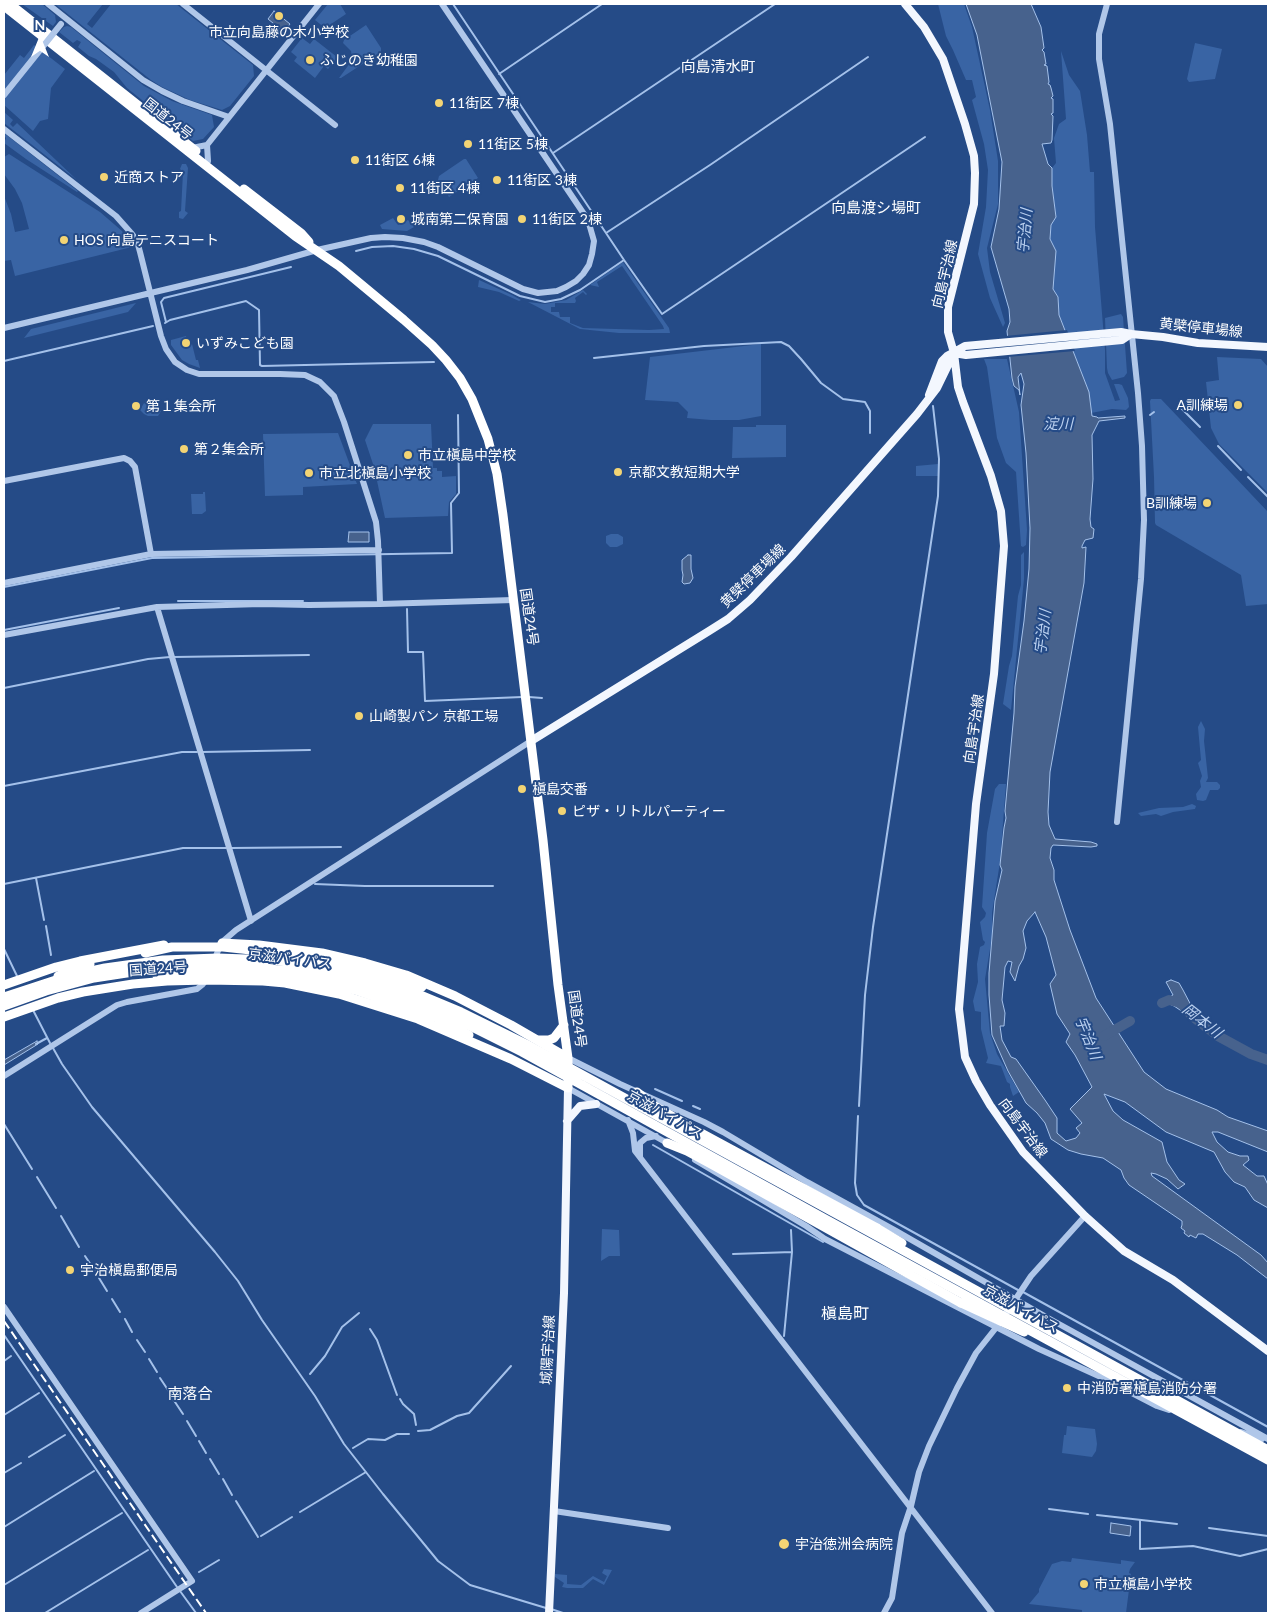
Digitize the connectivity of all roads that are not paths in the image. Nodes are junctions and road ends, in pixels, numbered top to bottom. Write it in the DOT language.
graph roads {
  1 [pos="10,4"];
  2 [pos="48,4"];
  3 [pos="183,4"];
  4 [pos="319,4"];
  5 [pos="442,4"];
  6 [pos="905,4"];
  7 [pos="1107,4"];
  8 [pos="4,6"];
  9 [pos="63,21"];
  10 [pos="267,70"];
  11 [pos="4,96"];
  12 [pos="229,117"];
  13 [pos="335,124"];
  14 [pos="4,129"];
  15 [pos="207,145"];
  16 [pos="192,148"];
  17 [pos="208,161"];
  18 [pos="317,250"];
  19 [pos="151,292"];
  20 [pos="4,328"];
  21 [pos="1126,335"];
  22 [pos="1268,347"];
  23 [pos="954,353"];
  24 [pos="944,374"];
  25 [pos="957,375"];
  26 [pos="928,400"];
  27 [pos="4,481"];
  28 [pos="379,552"];
  29 [pos="151,554"];
  30 [pos="4,583"];
  31 [pos="513,600"];
  32 [pos="380,604"];
  33 [pos="157,607"];
  34 [pos="4,634"];
  35 [pos="530,741"];
  36 [pos="1117,822"];
  37 [pos="251,921"];
  38 [pos="221,943"];
  39 [pos="207,980"];
  40 [pos="4,985"];
  41 [pos="27,988"];
  42 [pos="452,995"];
  43 [pos="4,997"];
  44 [pos="4,1008"];
  45 [pos="4,1016"];
  46 [pos="564,1025"];
  47 [pos="536,1039"];
  48 [pos="488,1048"];
  49 [pos="568,1058"];
  50 [pos="4,1076"];
  51 [pos="568,1088"];
  52 [pos="637,1092"];
  53 [pos="596,1104"];
  54 [pos="567,1120"];
  55 [pos="628,1120"];
  56 [pos="656,1136"];
  57 [pos="667,1143"];
  58 [pos="640,1157"];
  59 [pos="1085,1216"];
  60 [pos="1019,1294"];
  61 [pos="4,1307"];
  62 [pos="1015,1311"];
  63 [pos="997,1327"];
  64 [pos="1268,1351"];
  65 [pos="1081,1358"];
  66 [pos="1268,1440"];
  67 [pos="1268,1450"];
  68 [pos="1268,1460"];
  69 [pos="911,1506"];
  70 [pos="554,1512"];
  71 [pos="668,1528"];
  72 [pos="549,1610"];
  73 [pos="141,1613"];
  74 [pos="884,1613"];
  75 [pos="992,1613"];
  1 -- 16 [label="highway, 国道24号"];
  2 -- 9 [label="street"];
  3 -- 10 [label="street"];
  4 -- 10 [label="street"];
  5 -- 18 [label="street"];
  6 -- 23 [label="main road, 向島宇治線"];
  7 -- 21 [label="street"];
  8 -- 18 [label="highway, 国道24号"];
  9 -- 11 [label="street, bridge"];
  9 -- 12 [label="street"];
  10 -- 12 [label="street"];
  10 -- 13 [label="street"];
  12 -- 15 [label="street"];
  14 -- 19 [label="street"];
  15 -- 16 [label="street"];
  15 -- 17 [label="street"];
  16 -- 17 [label="highway, 国道24号"];
  17 -- 18 [label="highway, 国道24号"];
  18 -- 19 [label="street"];
  18 -- 31 [label="highway, 国道24号"];
  19 -- 20 [label="street"];
  19 -- 28 [label="street"];
  21 -- 22 [label="main road, 黄檗停車場線"];
  21 -- 23 [label="main road, 黄檗停車場線"];
  21 -- 36 [label="street"];
  23 -- 24 [label="main road, 黄檗停車場線"];
  23 -- 25 [label="main road, 向島宇治線"];
  23 -- 26 [label="main road, 黄檗停車場線"];
  24 -- 25 [label="main road"];
  24 -- 26 [label="main road, 黄檗停車場線"];
  25 -- 59 [label="main road, 向島宇治線"];
  26 -- 35 [label="main road, 黄檗停車場線"];
  27 -- 29 [label="street"];
  28 -- 29 [label="street"];
  28 -- 32 [label="street"];
  29 -- 30 [label="street"];
  31 -- 32 [label="street"];
  31 -- 35 [label="highway, 国道24号"];
  32 -- 33 [label="street"];
  33 -- 34 [label="street"];
  33 -- 37 [label="street"];
  35 -- 37 [label="street"];
  35 -- 46 [label="highway, 国道24号"];
  37 -- 38 [label="street"];
  38 -- 39 [label="street"];
  38 -- 40 [label="highway, 国道24号"];
  38 -- 42 [label="highway, 国道24号"];
  39 -- 45 [label="highway, 国道24号"];
  39 -- 48 [label="highway, 国道24号"];
  39 -- 50 [label="street"];
  41 -- 42 [label="highway, bridge"];
  41 -- 43 [label="highway, 京滋バイパス, bridge"];
  41 -- 62 [label="highway, 京滋バイパス, bridge"];
  42 -- 47 [label="highway, 国道24号"];
  44 -- 48 [label="highway, bridge"];
  44 -- 65 [label="highway, 京滋バイパス, bridge"];
  46 -- 47 [label="highway"];
  46 -- 49 [label="highway, 国道24号"];
  47 -- 49 [label="highway, 国道24号"];
  48 -- 51 [label="highway, 国道24号"];
  49 -- 51 [label="highway, 国道24号"];
  49 -- 52 [label="street"];
  51 -- 53 [label="street"];
  51 -- 54 [label="main road, 城陽宇治線"];
  52 -- 60 [label="street"];
  52 -- 62 [label="highway, bridge"];
  53 -- 54 [label="main road"];
  53 -- 55 [label="street"];
  54 -- 70 [label="main road, 城陽宇治線"];
  55 -- 56 [label="street"];
  55 -- 58 [label="street"];
  56 -- 57 [label="street"];
  56 -- 58 [label="street"];
  57 -- 63 [label="street"];
  57 -- 65 [label="highway, bridge"];
  58 -- 69 [label="street"];
  59 -- 60 [label="street"];
  59 -- 64 [label="main road, 向島宇治線"];
  60 -- 63 [label="street"];
  60 -- 66 [label="street"];
  61 -- 73 [label="street"];
  62 -- 67 [label="highway, 京滋バイパス, bridge"];
  63 -- 66 [label="street"];
  63 -- 69 [label="street"];
  65 -- 68 [label="highway, 京滋バイパス, bridge"];
  69 -- 74 [label="street"];
  69 -- 75 [label="street"];
  70 -- 71 [label="street"];
  70 -- 72 [label="main road, 城陽宇治線"];
}
